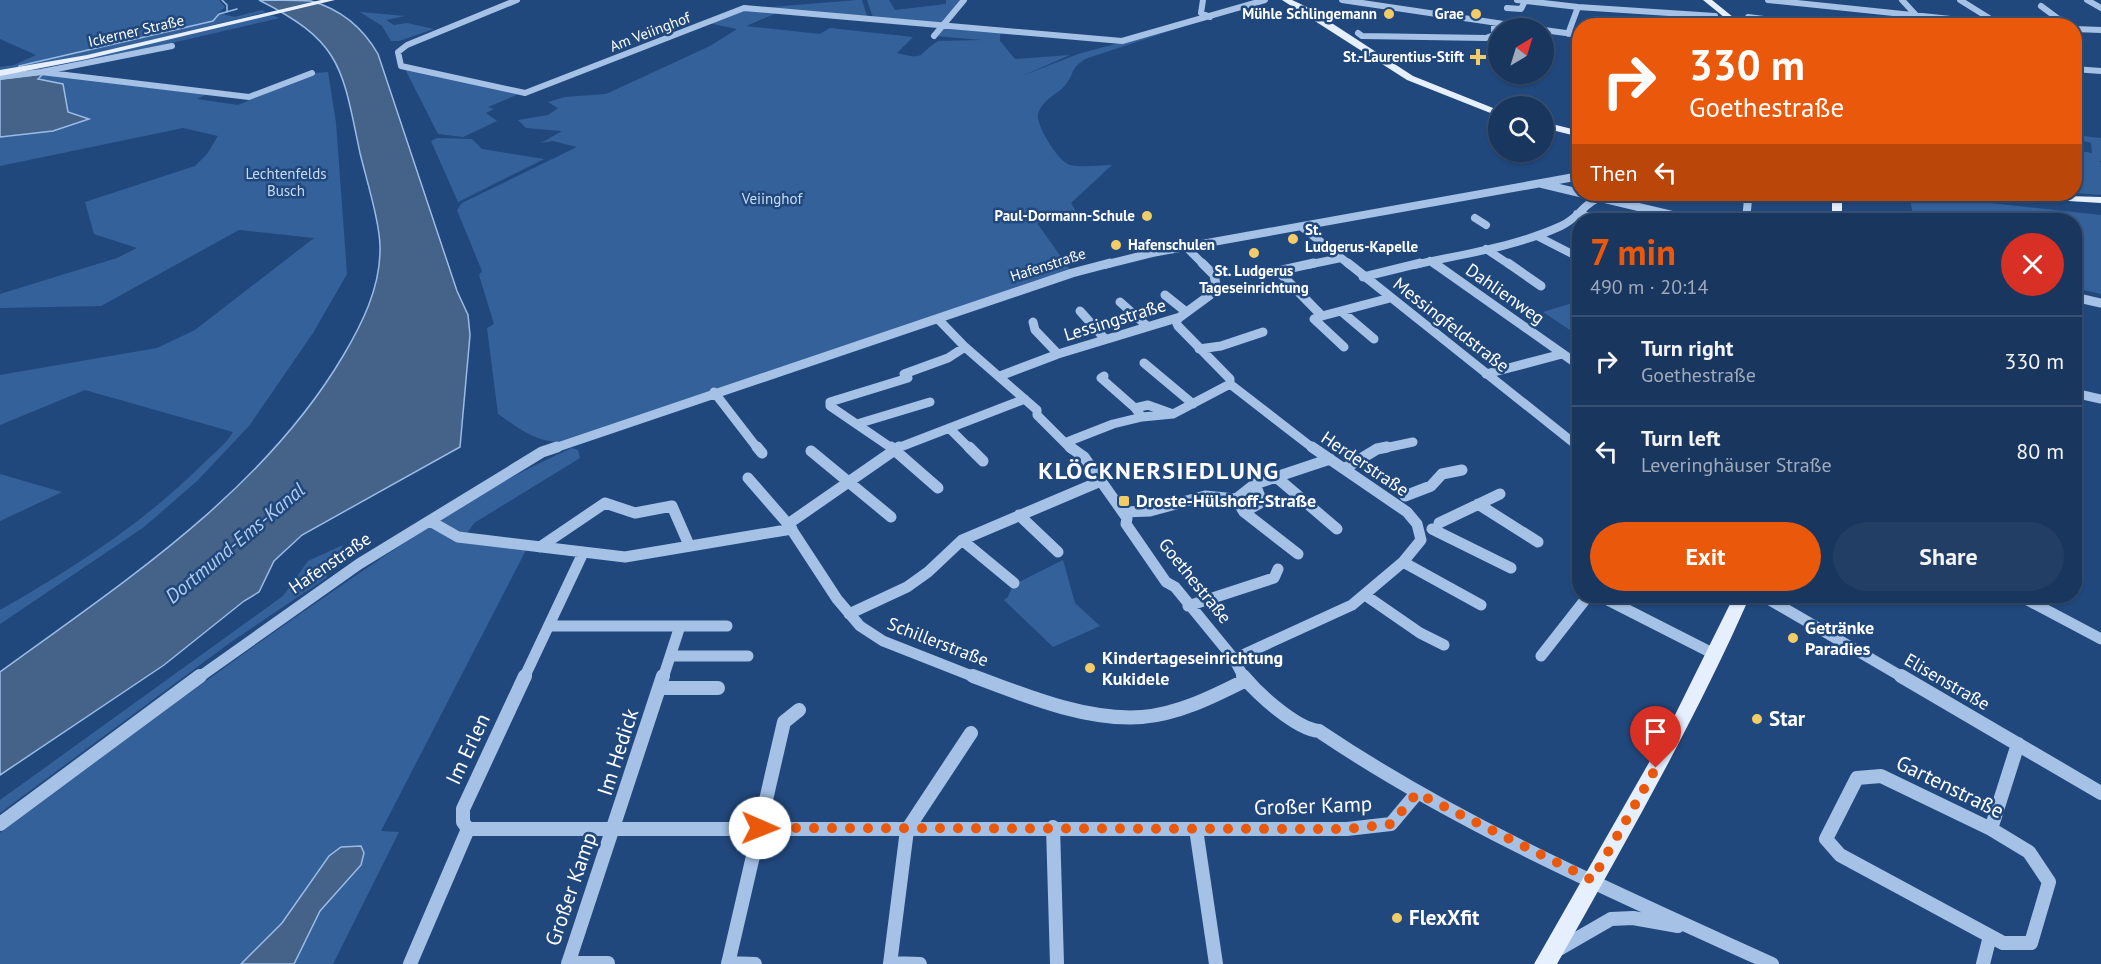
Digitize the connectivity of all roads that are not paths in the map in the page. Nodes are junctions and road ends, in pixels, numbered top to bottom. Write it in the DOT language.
graph roads {
  1 [pos="331,0"];
  2 [pos="517,0"];
  3 [pos="964,0"];
  4 [pos="1203,0"];
  5 [pos="1265,0"];
  6 [pos="1286,0"];
  7 [pos="1342,0"];
  8 [pos="1517,0"];
  9 [pos="1590,0"];
  10 [pos="1707,0"];
  11 [pos="1768,0"];
  12 [pos="1902,0"];
  13 [pos="1960,0"];
  14 [pos="2087,0"];
  15 [pos="1525,1"];
  16 [pos="1371,2"];
  17 [pos="2041,6"];
  18 [pos="1578,7"];
  19 [pos="1507,8"];
  20 [pos="1588,8"];
  21 [pos="2101,8"];
  22 [pos="1715,16"];
  23 [pos="1917,16"];
  24 [pos="1210,17"];
  25 [pos="1748,17"];
  26 [pos="1574,18"];
  27 [pos="1730,18"];
  28 [pos="1756,18"];
  29 [pos="1935,18"];
  30 [pos="1988,18"];
  31 [pos="2057,18"];
  32 [pos="1488,22"];
  33 [pos="1572,23"];
  34 [pos="942,24"];
  35 [pos="2082,29"];
  36 [pos="2101,30"];
  37 [pos="1554,32"];
  38 [pos="1358,33"];
  39 [pos="1568,34"];
  40 [pos="1572,34"];
  41 [pos="934,36"];
  42 [pos="1488,37"];
  43 [pos="172,46"];
  44 [pos="2082,70"];
  45 [pos="2101,71"];
  46 [pos="40,72"];
  47 [pos="312,73"];
  48 [pos="0,75"];
  49 [pos="1488,108"];
  50 [pos="1554,128"];
  51 [pos="1572,132"];
  52 [pos="1572,178"];
  53 [pos="1538,184"];
  54 [pos="1572,193"];
  55 [pos="2082,199"];
  56 [pos="2101,200"];
  57 [pos="1590,201"];
  58 [pos="1607,201"];
  59 [pos="1578,213"];
  60 [pos="1661,213"];
  61 [pos="1475,218"];
  62 [pos="1572,218"];
  63 [pos="1486,225"];
  64 [pos="1302,227"];
  65 [pos="1537,236"];
  66 [pos="1186,247"];
  67 [pos="1486,249"];
  68 [pos="1572,254"];
  69 [pos="1341,258"];
  70 [pos="1430,261"];
  71 [pos="1363,277"];
  72 [pos="1541,286"];
  73 [pos="1166,295"];
  74 [pos="1390,298"];
  75 [pos="2082,299"];
  76 [pos="1120,302"];
  77 [pos="2101,303"];
  78 [pos="1080,311"];
  79 [pos="1341,311"];
  80 [pos="1183,314"];
  81 [pos="1322,316"];
  82 [pos="938,319"];
  83 [pos="1033,322"];
  84 [pos="1148,326"];
  85 [pos="1263,332"];
  86 [pos="1105,339"];
  87 [pos="1374,339"];
  88 [pos="1344,346"];
  89 [pos="965,347"];
  90 [pos="1199,350"];
  91 [pos="1058,354"];
  92 [pos="1562,354"];
  93 [pos="1572,361"];
  94 [pos="1144,363"];
  95 [pos="1486,374"];
  96 [pos="1000,376"];
  97 [pos="1104,376"];
  98 [pos="1230,384"];
  99 [pos="714,392"];
  100 [pos="2082,395"];
  101 [pos="1025,399"];
  102 [pos="2101,399"];
  103 [pos="930,402"];
  104 [pos="1193,404"];
  105 [pos="1135,408"];
  106 [pos="1173,414"];
  107 [pos="1142,417"];
  108 [pos="857,424"];
  109 [pos="949,428"];
  110 [pos="1067,442"];
  111 [pos="1413,442"];
  112 [pos="1572,442"];
  113 [pos="894,449"];
  114 [pos="811,451"];
  115 [pos="762,453"];
  116 [pos="1330,459"];
  117 [pos="983,461"];
  118 [pos="1344,469"];
  119 [pos="1462,470"];
  120 [pos="1275,476"];
  121 [pos="747,478"];
  122 [pos="848,480"];
  123 [pos="1101,481"];
  124 [pos="1255,484"];
  125 [pos="938,488"];
  126 [pos="1500,494"];
  127 [pos="1405,496"];
  128 [pos="1236,499"];
  129 [pos="1478,504"];
  130 [pos="1123,512"];
  131 [pos="1244,512"];
  132 [pos="1019,515"];
  133 [pos="891,517"];
  134 [pos="430,521"];
  135 [pos="790,526"];
  136 [pos="1337,529"];
  137 [pos="962,540"];
  138 [pos="1538,542"];
  139 [pos="689,545"];
  140 [pos="540,547"];
  141 [pos="1058,552"];
  142 [pos="583,553"];
  143 [pos="1298,554"];
  144 [pos="1403,562"];
  145 [pos="1278,568"];
  146 [pos="1511,568"];
  147 [pos="1014,583"];
  148 [pos="1365,595"];
  149 [pos="1583,603"];
  150 [pos="1614,603"];
  151 [pos="1739,603"];
  152 [pos="1775,603"];
  153 [pos="2033,603"];
  154 [pos="1481,605"];
  155 [pos="1188,606"];
  156 [pos="849,614"];
  157 [pos="549,626"];
  158 [pos="727,626"];
  159 [pos="680,627"];
  160 [pos="2101,639"];
  161 [pos="1444,645"];
  162 [pos="1716,655"];
  163 [pos="671,656"];
  164 [pos="748,656"];
  165 [pos="1541,656"];
  166 [pos="1234,659"];
  167 [pos="1246,680"];
  168 [pos="659,688"];
  169 [pos="718,688"];
  170 [pos="799,710"];
  171 [pos="972,733"];
  172 [pos="2018,744"];
  173 [pos="1417,793"];
  174 [pos="2101,793"];
  175 [pos="0,824"];
  176 [pos="1053,827"];
  177 [pos="614,828"];
  178 [pos="760,828"];
  179 [pos="1196,829"];
  180 [pos="1991,829"];
  181 [pos="468,830"];
  182 [pos="907,830"];
  183 [pos="1592,880"];
  184 [pos="1694,929"];
  185 [pos="1990,936"];
  186 [pos="1548,959"];
  187 [pos="608,963"];
  188 [pos="728,963"];
  189 [pos="410,964"];
  190 [pos="568,964"];
  191 [pos="755,964"];
  192 [pos="890,964"];
  193 [pos="920,964"];
  194 [pos="1058,964"];
  195 [pos="1216,964"];
  196 [pos="1772,964"];
  197 [pos="1983,964"];
  1 -- 48 [label="main road, Ickerner Straße"];
  2 -- 34 [label="street, Am Veiinghof"];
  3 -- 34 [label="street"];
  4 -- 24 [label="street"];
  5 -- 24 [label="street"];
  6 -- 49 [label="main road"];
  7 -- 16 [label="street"];
  8 -- 15 [label="street"];
  9 -- 20 [label="street"];
  10 -- 27 [label="main road"];
  11 -- 23 [label="street"];
  12 -- 23 [label="street"];
  13 -- 30 [label="street"];
  14 -- 21 [label="street"];
  15 -- 18 [label="street"];
  15 -- 19 [label="street"];
  16 -- 32 [label="street"];
  17 -- 31 [label="street"];
  18 -- 20 [label="street"];
  18 -- 26 [label="street"];
  20 -- 22 [label="street"];
  23 -- 29 [label="street"];
  24 -- 34 [label="street, Am Veiinghof"];
  25 -- 28 [label="street"];
  33 -- 39 [label="street"];
  34 -- 41 [label="street"];
  35 -- 36 [label="street"];
  37 -- 39 [label="street"];
  38 -- 42 [label="street"];
  39 -- 40 [label="street"];
  43 -- 46 [label="street, Ickerner Straße"];
  44 -- 45 [label="street"];
  46 -- 47 [label="street, Ickerner Straße"];
  46 -- 48 [label="street, Ickerner Straße"];
  50 -- 51 [label="main road"];
  52 -- 53 [label="street, Hafenstraße"];
  53 -- 54 [label="street"];
  53 -- 64 [label="street, Hafenstraße"];
  55 -- 56 [label="main road"];
  57 -- 59 [label="street"];
  58 -- 60 [label="street"];
  61 -- 63 [label="street"];
  62 -- 65 [label="street"];
  64 -- 66 [label="street, Hafenstraße"];
  64 -- 69 [label="street, Messingfeldstraße"];
  65 -- 67 [label="street"];
  65 -- 68 [label="street"];
  66 -- 80 [label="street, Lessingstraße"];
  66 -- 82 [label="street, Hafenstraße"];
  67 -- 70 [label="street"];
  67 -- 72 [label="street"];
  69 -- 71 [label="street, Messingfeldstraße"];
  69 -- 81 [label="street"];
  70 -- 71 [label="street"];
  70 -- 92 [label="street, Dahlienweg"];
  71 -- 74 [label="street, Messingfeldstraße"];
  73 -- 80 [label="street"];
  74 -- 79 [label="street"];
  74 -- 95 [label="street, Messingfeldstraße"];
  75 -- 77 [label="street"];
  76 -- 84 [label="street"];
  78 -- 86 [label="street"];
  79 -- 81 [label="street"];
  79 -- 87 [label="street"];
  80 -- 84 [label="street, Lessingstraße"];
  80 -- 90 [label="street, Herderstraße"];
  81 -- 88 [label="street"];
  82 -- 89 [label="street, Goethestraße"];
  82 -- 99 [label="street, Hafenstraße"];
  83 -- 91 [label="street"];
  84 -- 86 [label="street, Lessingstraße"];
  85 -- 90 [label="street"];
  86 -- 91 [label="street, Lessingstraße"];
  89 -- 96 [label="street, Goethestraße"];
  89 -- 108 [label="street"];
  90 -- 98 [label="street, Herderstraße"];
  91 -- 96 [label="street, Lessingstraße"];
  92 -- 93 [label="street, Dahlienweg"];
  92 -- 95 [label="street"];
  94 -- 104 [label="street"];
  95 -- 112 [label="street, Messingfeldstraße"];
  96 -- 101 [label="street, Goethestraße"];
  97 -- 105 [label="street"];
  98 -- 104 [label="street"];
  98 -- 116 [label="street, Herderstraße"];
  99 -- 115 [label="street"];
  99 -- 134 [label="street, Hafenstraße"];
  100 -- 102 [label="street"];
  101 -- 109 [label="street"];
  101 -- 110 [label="street, Goethestraße"];
  103 -- 108 [label="street"];
  104 -- 106 [label="street"];
  105 -- 106 [label="street"];
  105 -- 107 [label="street"];
  106 -- 107 [label="street"];
  107 -- 110 [label="street"];
  108 -- 113 [label="street"];
  109 -- 113 [label="street"];
  109 -- 117 [label="street"];
  110 -- 123 [label="street, Goethestraße"];
  111 -- 118 [label="street"];
  113 -- 122 [label="street"];
  113 -- 125 [label="street"];
  114 -- 122 [label="street"];
  116 -- 118 [label="street, Herderstraße"];
  116 -- 120 [label="street"];
  118 -- 144 [label="street, Herderstraße"];
  119 -- 127 [label="street"];
  120 -- 124 [label="street"];
  120 -- 136 [label="street"];
  121 -- 135 [label="street, Schillerstraße"];
  122 -- 133 [label="street"];
  122 -- 135 [label="street"];
  123 -- 130 [label="street, Goethestraße"];
  123 -- 132 [label="street"];
  124 -- 128 [label="street"];
  124 -- 131 [label="street"];
  126 -- 129 [label="street"];
  128 -- 130 [label="street"];
  128 -- 131 [label="street"];
  129 -- 138 [label="street"];
  129 -- 146 [label="street"];
  130 -- 155 [label="street, Goethestraße"];
  131 -- 143 [label="street"];
  132 -- 137 [label="street"];
  132 -- 141 [label="street"];
  134 -- 140 [label="street"];
  134 -- 175 [label="street, Hafenstraße"];
  135 -- 139 [label="street"];
  135 -- 156 [label="street, Schillerstraße"];
  137 -- 147 [label="street"];
  137 -- 156 [label="street"];
  139 -- 140 [label="street"];
  139 -- 142 [label="street"];
  140 -- 142 [label="street"];
  142 -- 157 [label="street, Im Erlen"];
  144 -- 148 [label="street, Herderstraße"];
  144 -- 154 [label="street"];
  145 -- 155 [label="street"];
  148 -- 161 [label="street"];
  148 -- 166 [label="street, Herderstraße"];
  149 -- 165 [label="street"];
  150 -- 162 [label="street"];
  151 -- 162 [label="main road"];
  152 -- 172 [label="street, Elisenstraße"];
  153 -- 160 [label="street"];
  155 -- 166 [label="street, Goethestraße"];
  156 -- 167 [label="street, Schillerstraße"];
  157 -- 159 [label="street"];
  157 -- 181 [label="street, Im Erlen"];
  158 -- 159 [label="street"];
  159 -- 163 [label="street, Im Hedick"];
  162 -- 183 [label="main road"];
  163 -- 164 [label="street"];
  163 -- 168 [label="street, Im Hedick"];
  166 -- 167 [label="street, Goethestraße"];
  167 -- 173 [label="street, Goethestraße"];
  168 -- 169 [label="street"];
  168 -- 177 [label="street, Im Hedick"];
  170 -- 178 [label="street"];
  171 -- 182 [label="street"];
  172 -- 174 [label="street, Elisenstraße"];
  172 -- 180 [label="street"];
  173 -- 179 [label="street, Großer Kamp"];
  173 -- 183 [label="street, Goethestraße"];
  176 -- 179 [label="street, Großer Kamp"];
  176 -- 182 [label="street, Großer Kamp"];
  176 -- 194 [label="street"];
  177 -- 178 [label="street, Großer Kamp"];
  177 -- 181 [label="street, Großer Kamp"];
  177 -- 190 [label="street, Großer Kamp"];
  178 -- 182 [label="street, Großer Kamp"];
  178 -- 188 [label="street"];
  179 -- 195 [label="street"];
  180 -- 185 [label="street, Gartenstraße"];
  180 -- 185 [label="street, Gartenstraße"];
  181 -- 189 [label="street, Im Erlen"];
  182 -- 192 [label="street"];
  183 -- 184 [label="street, Goethestraße"];
  183 -- 186 [label="main road"];
  184 -- 186 [label="street"];
  184 -- 196 [label="street"];
  185 -- 197 [label="street"];
  187 -- 190 [label="street, Großer Kamp"];
  188 -- 191 [label="street"];
  192 -- 193 [label="street"];
}
